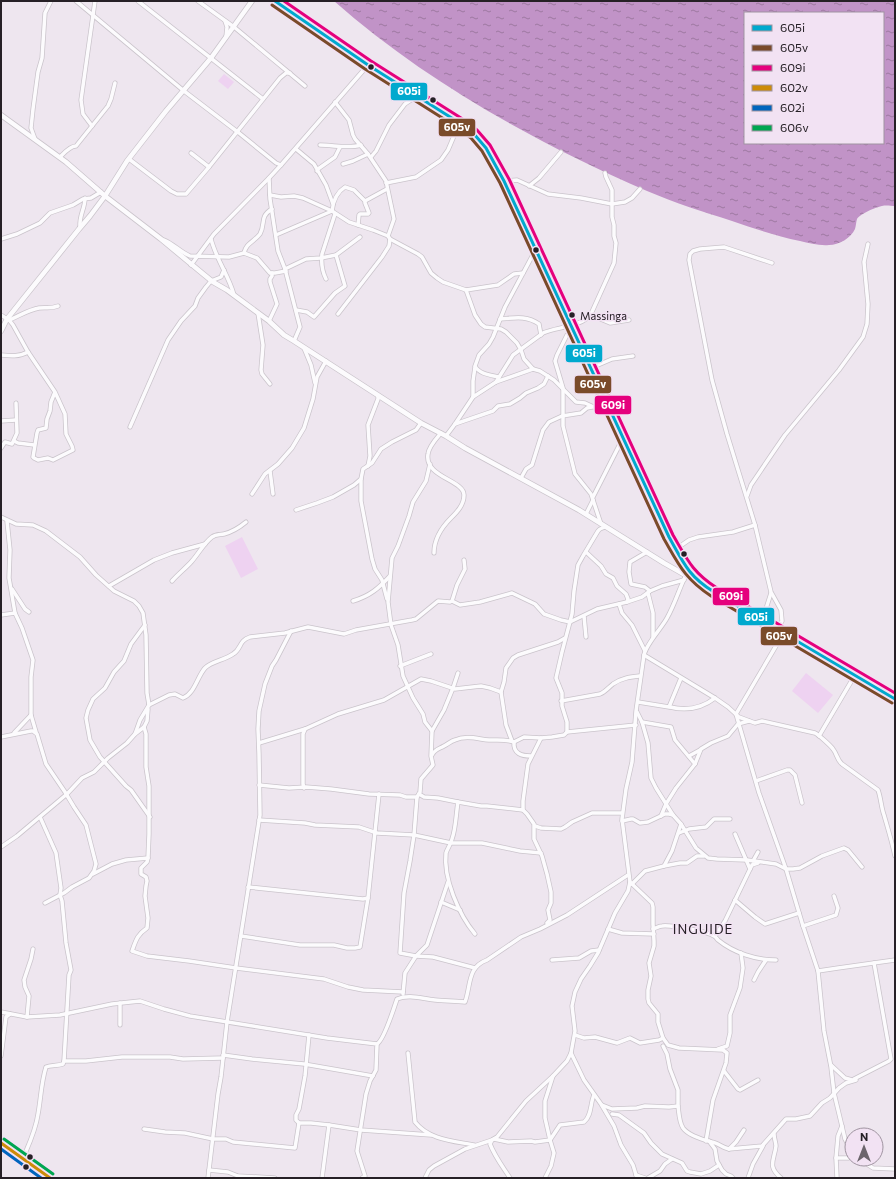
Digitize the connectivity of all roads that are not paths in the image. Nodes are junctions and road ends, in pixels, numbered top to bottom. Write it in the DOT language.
graph roads {
  1 [pos="50,1"];
  2 [pos="76,1"];
  3 [pos="94,1"];
  4 [pos="138,1"];
  5 [pos="198,1"];
  6 [pos="252,1"];
  7 [pos="275,1"];
  8 [pos="93,15"];
  9 [pos="225,20"];
  10 [pos="234,27"];
  11 [pos="226,37"];
  12 [pos="211,58"];
  13 [pos="368,65"];
  14 [pos="282,67"];
  15 [pos="290,73"];
  16 [pos="280,78"];
  17 [pos="115,83"];
  18 [pos="305,86"];
  19 [pos="184,91"];
  20 [pos="419,98"];
  21 [pos="262,99"];
  22 [pos="335,102"];
  23 [pos="1,115"];
  24 [pos="458,122"];
  25 [pos="92,126"];
  26 [pos="237,131"];
  27 [pos="35,139"];
  28 [pos="320,145"];
  29 [pos="361,145"];
  30 [pos="340,147"];
  31 [pos="296,149"];
  32 [pos="561,152"];
  33 [pos="191,153"];
  34 [pos="369,156"];
  35 [pos="60,157"];
  36 [pos="129,159"];
  37 [pos="343,164"];
  38 [pos="281,165"];
  39 [pos="209,167"];
  40 [pos="317,171"];
  41 [pos="605,173"];
  42 [pos="269,178"];
  43 [pos="504,181"];
  44 [pos="386,182"];
  45 [pos="529,186"];
  46 [pos="387,189"];
  47 [pos="640,189"];
  48 [pos="101,192"];
  49 [pos="270,195"];
  50 [pos="105,196"];
  51 [pos="85,198"];
  52 [pos="366,201"];
  53 [pos="333,204"];
  54 [pos="612,204"];
  55 [pos="272,209"];
  56 [pos="332,211"];
  57 [pos="336,214"];
  58 [pos="358,224"];
  59 [pos="80,227"];
  60 [pos="276,235"];
  61 [pos="360,236"];
  62 [pos="389,238"];
  63 [pos="1,239"];
  64 [pos="161,239"];
  65 [pos="211,239"];
  66 [pos="868,244"];
  67 [pos="536,249"];
  68 [pos="244,253"];
  69 [pos="336,255"];
  70 [pos="197,256"];
  71 [pos="218,257"];
  72 [pos="322,258"];
  73 [pos="772,263"];
  74 [pos="191,265"];
  75 [pos="224,270"];
  76 [pos="286,270"];
  77 [pos="272,273"];
  78 [pos="523,273"];
  79 [pos="326,279"];
  80 [pos="212,281"];
  81 [pos="466,290"];
  82 [pos="234,295"];
  83 [pos="58,306"];
  84 [pos="296,310"];
  85 [pos="258,313"];
  86 [pos="338,314"];
  87 [pos="1,315"];
  88 [pos="588,318"];
  89 [pos="500,319"];
  90 [pos="8,320"];
  91 [pos="629,320"];
  92 [pos="269,321"];
  93 [pos="572,325"];
  94 [pos="496,329"];
  95 [pos="1,331"];
  96 [pos="574,331"];
  97 [pos="540,335"];
  98 [pos="294,341"];
  99 [pos="304,348"];
  100 [pos="521,350"];
  101 [pos="28,352"];
  102 [pos="1,355"];
  103 [pos="634,356"];
  104 [pos="326,362"];
  105 [pos="475,366"];
  106 [pos="591,368"];
  107 [pos="533,369"];
  108 [pos="548,376"];
  109 [pos="499,377"];
  110 [pos="496,382"];
  111 [pos="270,384"];
  112 [pos="316,386"];
  113 [pos="562,388"];
  114 [pos="55,392"];
  115 [pos="378,396"];
  116 [pos="472,397"];
  117 [pos="16,403"];
  118 [pos="593,407"];
  119 [pos="609,408"];
  120 [pos="562,416"];
  121 [pos="16,420"];
  122 [pos="1,421"];
  123 [pos="421,423"];
  124 [pos="455,424"];
  125 [pos="130,427"];
  126 [pos="441,433"];
  127 [pos="446,436"];
  128 [pos="623,438"];
  129 [pos="14,441"];
  130 [pos="34,445"];
  131 [pos="1,448"];
  132 [pos="430,464"];
  133 [pos="368,466"];
  134 [pos="270,471"];
  135 [pos="521,478"];
  136 [pos="361,479"];
  137 [pos="252,494"];
  138 [pos="273,494"];
  139 [pos="747,497"];
  140 [pos="593,498"];
  141 [pos="296,510"];
  142 [pos="587,512"];
  143 [pos="1,517"];
  144 [pos="7,521"];
  145 [pos="246,522"];
  146 [pos="601,524"];
  147 [pos="755,525"];
  148 [pos="606,527"];
  149 [pos="205,544"];
  150 [pos="676,549"];
  151 [pos="586,552"];
  152 [pos="647,552"];
  153 [pos="434,553"];
  154 [pos="464,560"];
  155 [pos="686,575"];
  156 [pos="390,576"];
  157 [pos="684,580"];
  158 [pos="172,581"];
  159 [pos="699,582"];
  160 [pos="383,585"];
  161 [pos="109,586"];
  162 [pos="11,588"];
  163 [pos="649,592"];
  164 [pos="771,592"];
  165 [pos="353,601"];
  166 [pos="452,601"];
  167 [pos="388,602"];
  168 [pos="627,602"];
  169 [pos="619,604"];
  170 [pos="29,612"];
  171 [pos="16,613"];
  172 [pos="572,614"];
  173 [pos="1,615"];
  174 [pos="584,616"];
  175 [pos="576,619"];
  176 [pos="760,620"];
  177 [pos="570,622"];
  178 [pos="145,625"];
  179 [pos="391,625"];
  180 [pos="778,630"];
  181 [pos="291,631"];
  182 [pos="783,634"];
  183 [pos="586,636"];
  184 [pos="565,638"];
  185 [pos="653,638"];
  186 [pos="558,642"];
  187 [pos="564,644"];
  188 [pos="644,653"];
  189 [pos="431,654"];
  190 [pos="400,666"];
  191 [pos="458,673"];
  192 [pos="855,675"];
  193 [pos="640,676"];
  194 [pos="682,678"];
  195 [pos="408,687"];
  196 [pos="453,688"];
  197 [pos="501,692"];
  198 [pos="715,698"];
  199 [pos="895,699"];
  200 [pos="561,701"];
  201 [pos="638,702"];
  202 [pos="670,706"];
  203 [pos="148,707"];
  204 [pos="636,711"];
  205 [pos="736,714"];
  206 [pos="31,715"];
  207 [pos="751,721"];
  208 [pos="642,722"];
  209 [pos="738,724"];
  210 [pos="636,725"];
  211 [pos="144,727"];
  212 [pos="305,729"];
  213 [pos="432,731"];
  214 [pos="567,732"];
  215 [pos="13,734"];
  216 [pos="37,734"];
  217 [pos="135,734"];
  218 [pos="819,736"];
  219 [pos="1,737"];
  220 [pos="540,738"];
  221 [pos="513,742"];
  222 [pos="259,743"];
  223 [pos="701,749"];
  224 [pos="432,756"];
  225 [pos="531,756"];
  226 [pos="689,756"];
  227 [pos="104,762"];
  228 [pos="695,764"];
  229 [pos="756,781"];
  230 [pos="259,785"];
  231 [pos="304,788"];
  232 [pos="66,794"];
  233 [pos="379,794"];
  234 [pos="418,795"];
  235 [pos="458,802"];
  236 [pos="802,803"];
  237 [pos="666,804"];
  238 [pos="523,810"];
  239 [pos="622,813"];
  240 [pos="673,815"];
  241 [pos="661,816"];
  242 [pos="40,817"];
  243 [pos="150,817"];
  244 [pos="730,819"];
  245 [pos="259,820"];
  246 [pos="622,821"];
  247 [pos="681,824"];
  248 [pos="535,826"];
  249 [pos="686,831"];
  250 [pos="375,832"];
  251 [pos="679,833"];
  252 [pos="735,834"];
  253 [pos="414,835"];
  254 [pos="451,843"];
  255 [pos="1,847"];
  256 [pos="758,852"];
  257 [pos="541,853"];
  258 [pos="704,856"];
  259 [pos="895,856"];
  260 [pos="148,858"];
  261 [pos="747,860"];
  262 [pos="753,861"];
  263 [pos="761,862"];
  264 [pos="664,866"];
  265 [pos="862,867"];
  266 [pos="750,869"];
  267 [pos="786,869"];
  268 [pos="92,875"];
  269 [pos="628,875"];
  270 [pos="448,881"];
  271 [pos="631,883"];
  272 [pos="248,887"];
  273 [pos="60,896"];
  274 [pos="834,896"];
  275 [pos="368,898"];
  276 [pos="735,900"];
  277 [pos="45,902"];
  278 [pos="442,902"];
  279 [pos="460,910"];
  280 [pos="799,913"];
  281 [pos="545,926"];
  282 [pos="803,926"];
  283 [pos="608,929"];
  284 [pos="653,929"];
  285 [pos="475,934"];
  286 [pos="654,934"];
  287 [pos="241,936"];
  288 [pos="715,936"];
  289 [pos="33,949"];
  290 [pos="599,950"];
  291 [pos="742,953"];
  292 [pos="416,956"];
  293 [pos="552,960"];
  294 [pos="766,960"];
  295 [pos="776,960"];
  296 [pos="895,960"];
  297 [pos="874,963"];
  298 [pos="236,968"];
  299 [pos="475,968"];
  300 [pos="818,971"];
  301 [pos="754,980"];
  302 [pos="403,992"];
  303 [pos="403,997"];
  304 [pos="120,1003"];
  305 [pos="1,1012"];
  306 [pos="11,1014"];
  307 [pos="66,1014"];
  308 [pos="27,1017"];
  309 [pos="227,1022"];
  310 [pos="120,1025"];
  311 [pos="309,1035"];
  312 [pos="575,1035"];
  313 [pos="663,1038"];
  314 [pos="377,1044"];
  315 [pos="663,1046"];
  316 [pos="716,1050"];
  317 [pos="408,1053"];
  318 [pos="572,1053"];
  319 [pos="1,1056"];
  320 [pos="223,1057"];
  321 [pos="64,1061"];
  322 [pos="567,1061"];
  323 [pos="576,1063"];
  324 [pos="306,1064"];
  325 [pos="831,1065"];
  326 [pos="724,1071"];
  327 [pos="373,1076"];
  328 [pos="553,1076"];
  329 [pos="758,1080"];
  330 [pos="853,1080"];
  331 [pos="834,1093"];
  332 [pos="594,1095"];
  333 [pos="601,1104"];
  334 [pos="678,1106"];
  335 [pos="616,1109"];
  336 [pos="612,1114"];
  337 [pos="299,1123"];
  338 [pos="612,1124"];
  339 [pos="329,1125"];
  340 [pos="842,1126"];
  341 [pos="144,1129"];
  342 [pos="361,1130"];
  343 [pos="744,1130"];
  344 [pos="774,1134"];
  345 [pos="431,1135"];
  346 [pos="844,1135"];
  347 [pos="213,1139"];
  348 [pos="493,1140"];
  349 [pos="550,1140"];
  350 [pos="708,1141"];
  351 [pos="1,1144"];
  352 [pos="476,1146"];
  353 [pos="763,1146"];
  354 [pos="729,1149"];
  355 [pos="24,1156"];
  356 [pos="836,1158"];
  357 [pos="844,1158"];
  358 [pos="672,1159"];
  359 [pos="719,1165"];
  360 [pos="871,1167"];
  361 [pos="895,1169"];
  362 [pos="209,1170"];
  363 [pos="636,1177"];
  364 [pos="50,1178"];
  365 [pos="208,1178"];
  366 [pos="276,1178"];
  367 [pos="322,1178"];
  368 [pos="362,1178"];
  369 [pos="425,1178"];
  370 [pos="510,1178"];
  371 [pos="545,1178"];
  372 [pos="647,1178"];
  373 [pos="733,1178"];
  374 [pos="748,1178"];
  375 [pos="781,1178"];
  376 [pos="837,1178"];
  1 -- 27 [label="street"];
  2 -- 8 [label="street"];
  3 -- 8 [label="street"];
  4 -- 12 [label="street"];
  5 -- 9 [label="street"];
  6 -- 10 [label="street"];
  7 -- 13 [label="street"];
  8 -- 19 [label="street"];
  8 -- 25 [label="street"];
  9 -- 10 [label="street"];
  9 -- 11 [label="street"];
  10 -- 11 [label="street"];
  10 -- 14 [label="street"];
  11 -- 12 [label="street"];
  12 -- 19 [label="street"];
  12 -- 21 [label="street"];
  13 -- 20 [label="street"];
  13 -- 22 [label="street"];
  14 -- 15 [label="street"];
  14 -- 16 [label="street"];
  15 -- 16 [label="street"];
  15 -- 18 [label="street"];
  16 -- 21 [label="street"];
  17 -- 25 [label="street"];
  19 -- 26 [label="street"];
  19 -- 36 [label="street"];
  20 -- 24 [label="street"];
  20 -- 34 [label="street"];
  21 -- 26 [label="street"];
  22 -- 29 [label="street"];
  22 -- 31 [label="street"];
  23 -- 27 [label="street"];
  24 -- 43 [label="street"];
  24 -- 44 [label="street"];
  25 -- 35 [label="street"];
  26 -- 38 [label="street"];
  26 -- 39 [label="street"];
  27 -- 35 [label="street"];
  28 -- 30 [label="street"];
  29 -- 30 [label="street"];
  29 -- 34 [label="street"];
  30 -- 40 [label="street"];
  31 -- 38 [label="street"];
  31 -- 40 [label="street"];
  32 -- 45 [label="street"];
  33 -- 39 [label="street"];
  34 -- 37 [label="street"];
  34 -- 44 [label="street"];
  35 -- 48 [label="street"];
  36 -- 39 [label="street"];
  36 -- 50 [label="street"];
  38 -- 42 [label="street"];
  40 -- 53 [label="street"];
  41 -- 54 [label="street"];
  42 -- 49 [label="street"];
  42 -- 65 [label="street"];
  43 -- 45 [label="street"];
  43 -- 67 [label="street"];
  44 -- 46 [label="street"];
  45 -- 54 [label="street"];
  46 -- 52 [label="street"];
  46 -- 62 [label="street"];
  47 -- 54 [label="street"];
  48 -- 50 [label="street"];
  48 -- 51 [label="street"];
  49 -- 55 [label="street"];
  49 -- 56 [label="street"];
  50 -- 59 [label="street"];
  50 -- 64 [label="street"];
  51 -- 59 [label="street"];
  51 -- 63 [label="street"];
  52 -- 53 [label="street"];
  52 -- 58 [label="street"];
  53 -- 56 [label="street"];
  54 -- 88 [label="street"];
  55 -- 60 [label="street"];
  55 -- 68 [label="street"];
  56 -- 57 [label="street"];
  56 -- 60 [label="street"];
  57 -- 58 [label="street"];
  57 -- 72 [label="street"];
  58 -- 62 [label="street"];
  59 -- 90 [label="street"];
  60 -- 76 [label="street"];
  61 -- 69 [label="street"];
  62 -- 81 [label="street"];
  62 -- 86 [label="street"];
  64 -- 70 [label="street"];
  64 -- 74 [label="street"];
  65 -- 70 [label="street"];
  65 -- 71 [label="street"];
  66 -- 139 [label="street"];
  67 -- 78 [label="street"];
  67 -- 93 [label="street"];
  68 -- 71 [label="street"];
  68 -- 77 [label="street"];
  69 -- 72 [label="street"];
  69 -- 84 [label="street"];
  70 -- 71 [label="street"];
  70 -- 74 [label="street"];
  71 -- 75 [label="street"];
  72 -- 76 [label="street"];
  72 -- 79 [label="street"];
  73 -- 139 [label="street"];
  74 -- 80 [label="street"];
  75 -- 80 [label="street"];
  75 -- 82 [label="street"];
  76 -- 77 [label="street"];
  76 -- 84 [label="street"];
  77 -- 92 [label="street"];
  78 -- 81 [label="street"];
  78 -- 89 [label="street"];
  80 -- 82 [label="street"];
  80 -- 125 [label="street"];
  81 -- 94 [label="street"];
  82 -- 85 [label="street"];
  83 -- 90 [label="street"];
  84 -- 98 [label="street"];
  85 -- 92 [label="street"];
  85 -- 111 [label="street"];
  87 -- 90 [label="street"];
  88 -- 91 [label="street"];
  88 -- 93 [label="street"];
  89 -- 94 [label="street"];
  89 -- 97 [label="street"];
  90 -- 95 [label="street"];
  90 -- 101 [label="street"];
  92 -- 98 [label="street"];
  93 -- 96 [label="street"];
  93 -- 97 [label="street"];
  94 -- 100 [label="street"];
  94 -- 105 [label="street"];
  96 -- 106 [label="street"];
  96 -- 113 [label="street"];
  97 -- 100 [label="street"];
  98 -- 99 [label="street"];
  99 -- 104 [label="street"];
  99 -- 112 [label="street"];
  100 -- 107 [label="street"];
  100 -- 109 [label="street"];
  101 -- 102 [label="street"];
  101 -- 114 [label="street"];
  103 -- 106 [label="street"];
  104 -- 112 [label="street"];
  104 -- 115 [label="street"];
  105 -- 109 [label="street"];
  105 -- 116 [label="street"];
  106 -- 119 [label="street"];
  107 -- 108 [label="street"];
  107 -- 110 [label="street"];
  108 -- 113 [label="street"];
  108 -- 124 [label="street"];
  109 -- 110 [label="street"];
  110 -- 116 [label="street"];
  112 -- 134 [label="street"];
  113 -- 118 [label="street"];
  113 -- 120 [label="street"];
  114 -- 130 [label="street"];
  114 -- 130 [label="street"];
  115 -- 123 [label="street"];
  115 -- 133 [label="street"];
  116 -- 124 [label="street"];
  117 -- 121 [label="street"];
  118 -- 119 [label="street"];
  118 -- 120 [label="street"];
  119 -- 128 [label="street"];
  120 -- 135 [label="street"];
  120 -- 140 [label="street"];
  121 -- 122 [label="street"];
  121 -- 129 [label="street"];
  123 -- 126 [label="street"];
  123 -- 133 [label="street"];
  124 -- 127 [label="street"];
  126 -- 127 [label="street"];
  126 -- 132 [label="street"];
  127 -- 135 [label="street"];
  128 -- 140 [label="street"];
  128 -- 150 [label="street"];
  129 -- 130 [label="street"];
  129 -- 131 [label="street"];
  132 -- 153 [label="street"];
  132 -- 156 [label="street"];
  133 -- 136 [label="street"];
  134 -- 137 [label="street"];
  134 -- 138 [label="street"];
  135 -- 142 [label="street"];
  136 -- 141 [label="street"];
  136 -- 160 [label="street"];
  139 -- 147 [label="street"];
  140 -- 142 [label="street"];
  140 -- 146 [label="street"];
  142 -- 146 [label="street"];
  143 -- 144 [label="street"];
  144 -- 161 [label="street"];
  144 -- 162 [label="street"];
  145 -- 149 [label="street"];
  146 -- 148 [label="street"];
  147 -- 150 [label="street"];
  147 -- 164 [label="street"];
  148 -- 151 [label="street"];
  148 -- 152 [label="street"];
  149 -- 158 [label="street"];
  149 -- 161 [label="street"];
  150 -- 159 [label="street"];
  151 -- 168 [label="street"];
  151 -- 172 [label="street"];
  152 -- 155 [label="street"];
  152 -- 163 [label="street"];
  154 -- 166 [label="street"];
  155 -- 157 [label="street"];
  155 -- 159 [label="street"];
  156 -- 160 [label="street"];
  156 -- 167 [label="street"];
  157 -- 163 [label="street"];
  157 -- 185 [label="street"];
  159 -- 176 [label="street"];
  160 -- 165 [label="street"];
  160 -- 167 [label="street"];
  161 -- 178 [label="street"];
  162 -- 170 [label="street"];
  162 -- 171 [label="street"];
  163 -- 168 [label="street"];
  163 -- 185 [label="street"];
  164 -- 176 [label="street"];
  164 -- 180 [label="street"];
  166 -- 177 [label="street"];
  166 -- 179 [label="street"];
  167 -- 179 [label="street"];
  168 -- 169 [label="street"];
  169 -- 174 [label="street"];
  169 -- 188 [label="street"];
  171 -- 173 [label="street"];
  171 -- 206 [label="street"];
  172 -- 175 [label="street"];
  172 -- 177 [label="street"];
  174 -- 175 [label="street"];
  174 -- 183 [label="street"];
  175 -- 177 [label="street"];
  176 -- 180 [label="street"];
  177 -- 184 [label="street"];
  178 -- 203 [label="street"];
  178 -- 227 [label="street"];
  179 -- 181 [label="street"];
  179 -- 190 [label="street"];
  180 -- 182 [label="street"];
  181 -- 203 [label="street"];
  181 -- 222 [label="street"];
  182 -- 192 [label="street"];
  182 -- 205 [label="street"];
  184 -- 186 [label="street"];
  184 -- 187 [label="street"];
  185 -- 188 [label="street"];
  186 -- 187 [label="street"];
  186 -- 197 [label="street"];
  187 -- 200 [label="street"];
  188 -- 193 [label="street"];
  188 -- 194 [label="street"];
  189 -- 190 [label="street"];
  190 -- 195 [label="street"];
  191 -- 196 [label="street"];
  192 -- 199 [label="street"];
  192 -- 218 [label="street"];
  193 -- 200 [label="street"];
  193 -- 201 [label="street"];
  194 -- 198 [label="street"];
  194 -- 202 [label="street"];
  195 -- 196 [label="street"];
  195 -- 212 [label="street"];
  195 -- 213 [label="street"];
  196 -- 197 [label="street"];
  196 -- 213 [label="street"];
  197 -- 221 [label="street"];
  198 -- 202 [label="street"];
  198 -- 205 [label="street"];
  200 -- 214 [label="street"];
  201 -- 202 [label="street"];
  201 -- 204 [label="street"];
  203 -- 211 [label="street"];
  203 -- 217 [label="street"];
  204 -- 208 [label="street"];
  204 -- 210 [label="street"];
  205 -- 207 [label="street"];
  205 -- 209 [label="street"];
  206 -- 215 [label="street"];
  206 -- 216 [label="street"];
  207 -- 209 [label="street"];
  207 -- 218 [label="street"];
  208 -- 226 [label="street"];
  208 -- 237 [label="street"];
  209 -- 223 [label="street"];
  209 -- 229 [label="street"];
  210 -- 214 [label="street"];
  210 -- 239 [label="street"];
  211 -- 217 [label="street"];
  211 -- 243 [label="street"];
  212 -- 222 [label="street"];
  212 -- 231 [label="street"];
  213 -- 224 [label="street"];
  214 -- 220 [label="street"];
  215 -- 216 [label="street"];
  215 -- 219 [label="street"];
  216 -- 232 [label="street"];
  217 -- 227 [label="street"];
  218 -- 259 [label="street"];
  220 -- 221 [label="street"];
  220 -- 225 [label="street"];
  221 -- 224 [label="street"];
  221 -- 225 [label="street"];
  222 -- 230 [label="street"];
  223 -- 226 [label="street"];
  223 -- 228 [label="street"];
  224 -- 234 [label="street"];
  225 -- 238 [label="street"];
  226 -- 228 [label="street"];
  227 -- 232 [label="street"];
  227 -- 243 [label="street"];
  228 -- 237 [label="street"];
  229 -- 236 [label="street"];
  229 -- 267 [label="street"];
  230 -- 231 [label="street"];
  230 -- 245 [label="street"];
  231 -- 233 [label="street"];
  232 -- 242 [label="street"];
  232 -- 268 [label="street"];
  233 -- 234 [label="street"];
  233 -- 250 [label="street"];
  234 -- 235 [label="street"];
  234 -- 253 [label="street"];
  235 -- 238 [label="street"];
  235 -- 254 [label="street"];
  237 -- 240 [label="street"];
  237 -- 241 [label="street"];
  238 -- 248 [label="street"];
  239 -- 246 [label="street"];
  239 -- 248 [label="street"];
  240 -- 241 [label="street"];
  240 -- 247 [label="street"];
  241 -- 246 [label="street"];
  242 -- 255 [label="street"];
  242 -- 273 [label="street"];
  243 -- 260 [label="street"];
  244 -- 249 [label="street"];
  245 -- 250 [label="street"];
  245 -- 272 [label="street"];
  246 -- 269 [label="street"];
  247 -- 249 [label="street"];
  247 -- 251 [label="street"];
  248 -- 257 [label="street"];
  249 -- 251 [label="street"];
  249 -- 258 [label="street"];
  250 -- 253 [label="street"];
  250 -- 275 [label="street"];
  251 -- 264 [label="street"];
  252 -- 261 [label="street"];
  253 -- 254 [label="street"];
  253 -- 292 [label="street"];
  254 -- 257 [label="street"];
  254 -- 270 [label="street"];
  256 -- 262 [label="street"];
  257 -- 281 [label="street"];
  258 -- 261 [label="street"];
  258 -- 264 [label="street"];
  260 -- 268 [label="street"];
  260 -- 298 [label="street"];
  261 -- 262 [label="street"];
  261 -- 266 [label="street"];
  262 -- 263 [label="street"];
  263 -- 266 [label="street"];
  263 -- 267 [label="street"];
  264 -- 271 [label="street"];
  265 -- 267 [label="street"];
  266 -- 276 [label="street"];
  267 -- 280 [label="street"];
  268 -- 273 [label="street"];
  269 -- 271 [label="street"];
  269 -- 281 [label="street"];
  270 -- 278 [label="street"];
  270 -- 279 [label="street"];
  271 -- 283 [label="street"];
  271 -- 284 [label="street"];
  272 -- 275 [label="street"];
  272 -- 287 [label="street"];
  273 -- 277 [label="street"];
  273 -- 307 [label="street"];
  274 -- 282 [label="street"];
  275 -- 287 [label="street"];
  276 -- 280 [label="street"];
  276 -- 288 [label="street"];
  278 -- 279 [label="street"];
  278 -- 292 [label="street"];
  279 -- 285 [label="street"];
  280 -- 282 [label="street"];
  281 -- 299 [label="street"];
  282 -- 300 [label="street"];
  283 -- 286 [label="street"];
  283 -- 290 [label="street"];
  284 -- 286 [label="street"];
  284 -- 288 [label="street"];
  286 -- 313 [label="street"];
  287 -- 298 [label="street"];
  288 -- 291 [label="street"];
  289 -- 308 [label="street"];
  290 -- 293 [label="street"];
  290 -- 312 [label="street"];
  291 -- 294 [label="street"];
  291 -- 316 [label="street"];
  292 -- 299 [label="street"];
  292 -- 302 [label="street"];
  294 -- 295 [label="street"];
  294 -- 301 [label="street"];
  296 -- 297 [label="street"];
  297 -- 300 [label="street"];
  297 -- 330 [label="street"];
  298 -- 302 [label="street"];
  298 -- 309 [label="street"];
  299 -- 303 [label="street"];
  300 -- 325 [label="street"];
  302 -- 303 [label="street"];
  303 -- 314 [label="street"];
  304 -- 307 [label="street"];
  304 -- 309 [label="street"];
  304 -- 310 [label="street"];
  305 -- 306 [label="street"];
  306 -- 308 [label="street"];
  306 -- 319 [label="street"];
  307 -- 308 [label="street"];
  307 -- 321 [label="street"];
  309 -- 311 [label="street"];
  309 -- 320 [label="street"];
  311 -- 314 [label="street"];
  311 -- 324 [label="street"];
  312 -- 313 [label="street"];
  312 -- 318 [label="street"];
  313 -- 316 [label="street"];
  314 -- 327 [label="street"];
  315 -- 334 [label="street"];
  316 -- 326 [label="street"];
  317 -- 345 [label="street"];
  318 -- 322 [label="street"];
  318 -- 323 [label="street"];
  320 -- 321 [label="street"];
  320 -- 324 [label="street"];
  320 -- 347 [label="street"];
  321 -- 355 [label="street"];
  322 -- 323 [label="street"];
  322 -- 328 [label="street"];
  323 -- 332 [label="street"];
  324 -- 327 [label="street"];
  324 -- 337 [label="street"];
  325 -- 330 [label="street"];
  325 -- 331 [label="street"];
  326 -- 329 [label="street"];
  326 -- 350 [label="street"];
  327 -- 342 [label="street"];
  328 -- 348 [label="street"];
  328 -- 349 [label="street"];
  330 -- 331 [label="street"];
  331 -- 340 [label="street"];
  331 -- 344 [label="street"];
  332 -- 333 [label="street"];
  332 -- 349 [label="street"];
  333 -- 335 [label="street"];
  333 -- 338 [label="street"];
  334 -- 335 [label="street"];
  334 -- 350 [label="street"];
  335 -- 336 [label="street"];
  336 -- 338 [label="street"];
  336 -- 358 [label="street"];
  337 -- 339 [label="street"];
  337 -- 347 [label="street"];
  338 -- 363 [label="street"];
  339 -- 342 [label="street"];
  339 -- 367 [label="street"];
  340 -- 346 [label="street"];
  340 -- 356 [label="street"];
  341 -- 347 [label="street"];
  342 -- 345 [label="street"];
  342 -- 368 [label="street"];
  343 -- 354 [label="street"];
  344 -- 353 [label="street"];
  344 -- 375 [label="street"];
  345 -- 352 [label="street"];
  347 -- 362 [label="street"];
  348 -- 349 [label="street"];
  348 -- 352 [label="street"];
  348 -- 370 [label="street"];
  349 -- 371 [label="street"];
  350 -- 354 [label="street"];
  350 -- 359 [label="street"];
  351 -- 364 [label="highway"];
  352 -- 369 [label="street"];
  353 -- 354 [label="street"];
  353 -- 374 [label="street"];
  356 -- 357 [label="street"];
  356 -- 376 [label="street"];
  358 -- 359 [label="street"];
  358 -- 372 [label="street"];
  359 -- 373 [label="street"];
  360 -- 361 [label="street"];
  362 -- 365 [label="street"];
  362 -- 366 [label="street"];
  363 -- 372 [label="street"];
}
